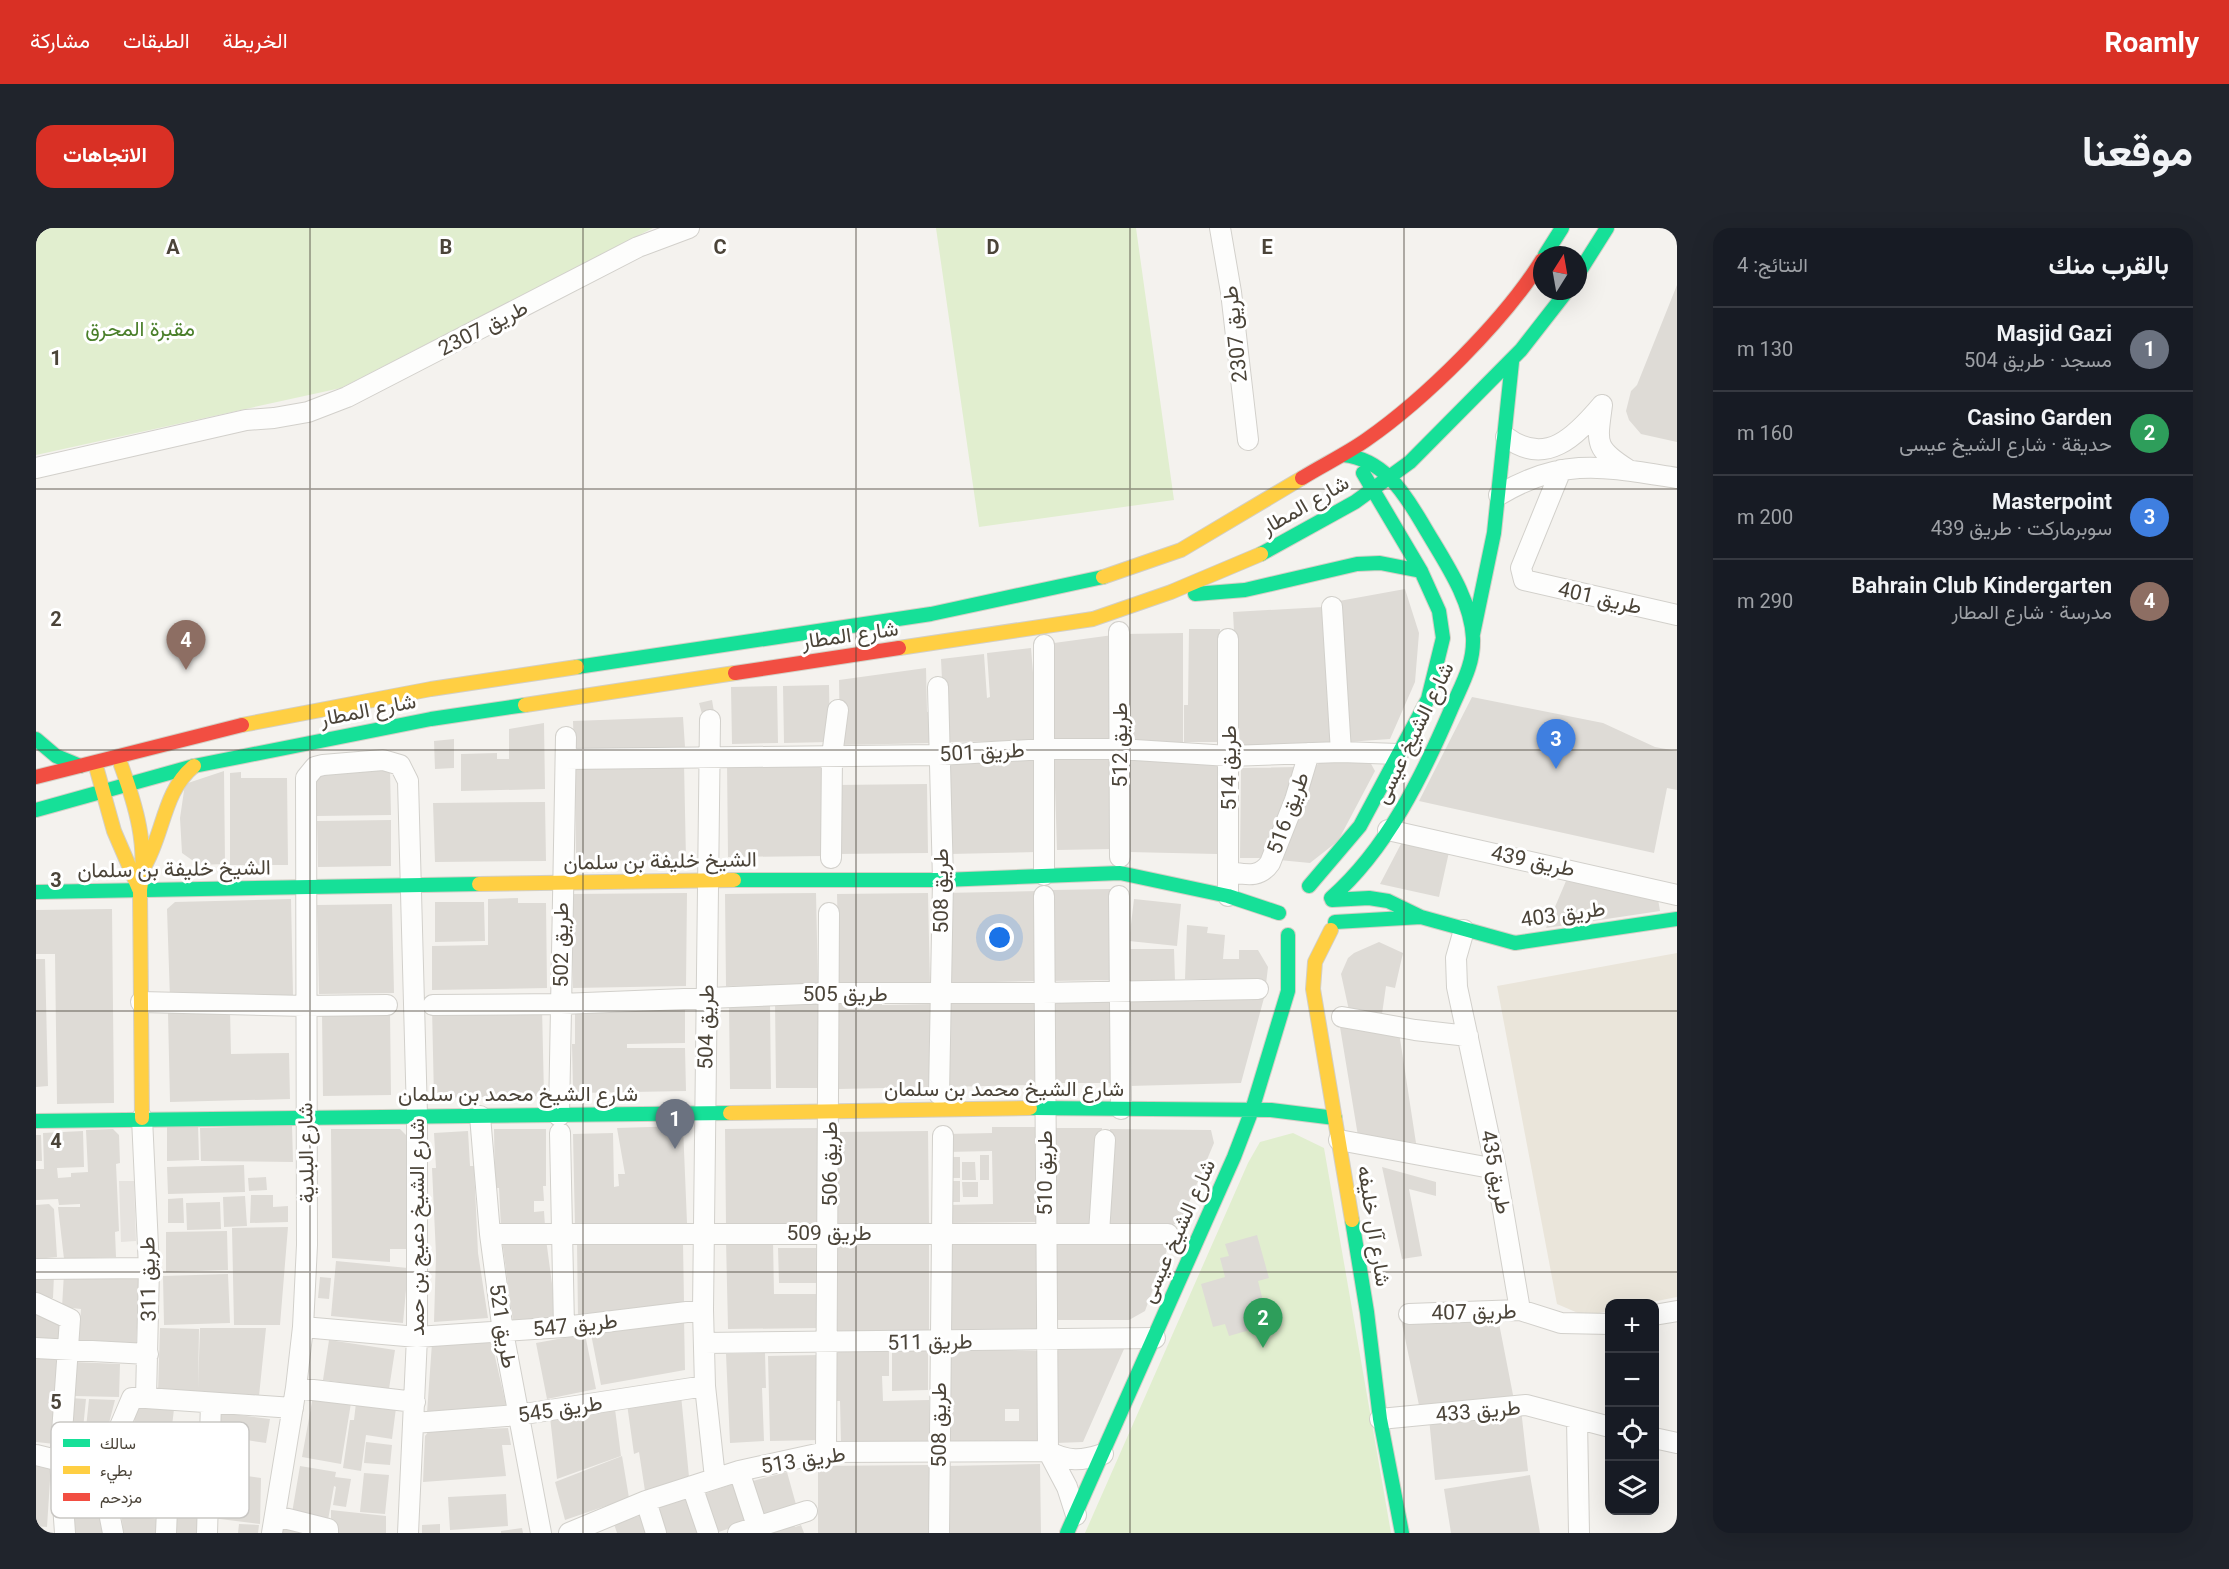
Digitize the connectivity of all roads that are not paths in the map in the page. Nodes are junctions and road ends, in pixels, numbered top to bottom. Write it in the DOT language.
graph roads {
  1 [pos="689,228"];
  2 [pos="1220,228"];
  3 [pos="1562,228"];
  4 [pos="1607,228"];
  5 [pos="1551,246"];
  6 [pos="1587,260"];
  7 [pos="1533,274"];
  8 [pos="1561,300"];
  9 [pos="1512,362"];
  10 [pos="273,418"];
  11 [pos="1506,436"];
  12 [pos="1248,440"];
  13 [pos="1366,440"];
  14 [pos="1343,455"];
  15 [pos="1361,457"];
  16 [pos="36,468"];
  17 [pos="1561,470"];
  18 [pos="1630,471"];
  19 [pos="36,477"];
  20 [pos="1391,478"];
  21 [pos="1677,478"];
  22 [pos="1373,489"];
  23 [pos="1499,495"];
  24 [pos="1421,571"];
  25 [pos="1164,597"];
  26 [pos="1332,607"];
  27 [pos="1677,615"];
  28 [pos="1119,632"];
  29 [pos="1473,634"];
  30 [pos="1228,639"];
  31 [pos="1044,645"];
  32 [pos="938,687"];
  33 [pos="838,710"];
  34 [pos="710,720"];
  35 [pos="566,737"];
  36 [pos="36,739"];
  37 [pos="1046,749"];
  38 [pos="1119,749"];
  39 [pos="1341,752"];
  40 [pos="1309,753"];
  41 [pos="1398,754"];
  42 [pos="938,755"];
  43 [pos="709,756"];
  44 [pos="832,756"];
  45 [pos="1229,756"];
  46 [pos="119,758"];
  47 [pos="566,759"];
  48 [pos="96,763"];
  49 [pos="80,766"];
  50 [pos="194,766"];
  51 [pos="309,772"];
  52 [pos="36,777"];
  53 [pos="129,784"];
  54 [pos="102,793"];
  55 [pos="37,808"];
  56 [pos="1388,831"];
  57 [pos="1120,857"];
  58 [pos="831,858"];
  59 [pos="144,867"];
  60 [pos="1228,872"];
  61 [pos="1044,875"];
  62 [pos="708,880"];
  63 [pos="943,880"];
  64 [pos="562,884"];
  65 [pos="411,887"];
  66 [pos="306,889"];
  67 [pos="140,890"];
  68 [pos="36,892"];
  69 [pos="1677,895"];
  70 [pos="1044,896"];
  71 [pos="1119,896"];
  72 [pos="1228,896"];
  73 [pos="1332,899"];
  74 [pos="1280,908"];
  75 [pos="829,913"];
  76 [pos="1420,917"];
  77 [pos="1677,919"];
  78 [pos="1333,926"];
  79 [pos="1464,930"];
  80 [pos="1288,935"];
  81 [pos="1258,989"];
  82 [pos="1120,991"];
  83 [pos="830,993"];
  84 [pos="1043,993"];
  85 [pos="939,994"];
  86 [pos="707,996"];
  87 [pos="141,1002"];
  88 [pos="561,1004"];
  89 [pos="387,1005"];
  90 [pos="434,1005"];
  91 [pos="305,1006"];
  92 [pos="1342,1017"];
  93 [pos="1468,1036"];
  94 [pos="939,1094"];
  95 [pos="1046,1108"];
  96 [pos="1120,1109"];
  97 [pos="1252,1110"];
  98 [pos="705,1112"];
  99 [pos="830,1112"];
  100 [pos="417,1115"];
  101 [pos="305,1116"];
  102 [pos="480,1116"];
  103 [pos="142,1118"];
  104 [pos="1335,1118"];
  105 [pos="36,1121"];
  106 [pos="560,1125"];
  107 [pos="943,1136"];
  108 [pos="1105,1140"];
  109 [pos="1339,1140"];
  110 [pos="1496,1169"];
  111 [pos="829,1232"];
  112 [pos="704,1233"];
  113 [pos="942,1233"];
  114 [pos="1045,1233"];
  115 [pos="1099,1233"];
  116 [pos="490,1234"];
  117 [pos="562,1234"];
  118 [pos="1168,1234"];
  119 [pos="149,1268"];
  120 [pos="36,1269"];
  121 [pos="36,1303"];
  122 [pos="704,1310"];
  123 [pos="1520,1310"];
  124 [pos="1677,1311"];
  125 [pos="1409,1314"];
  126 [pos="1659,1314"];
  127 [pos="1605,1324"];
  128 [pos="303,1327"];
  129 [pos="564,1327"];
  130 [pos="503,1332"];
  131 [pos="417,1337"];
  132 [pos="1155,1338"];
  133 [pos="1046,1340"];
  134 [pos="826,1342"];
  135 [pos="940,1342"];
  136 [pos="704,1343"];
  137 [pos="36,1347"];
  138 [pos="69,1350"];
  139 [pos="148,1354"];
  140 [pos="705,1386"];
  141 [pos="296,1388"];
  142 [pos="146,1398"];
  143 [pos="415,1402"];
  144 [pos="211,1403"];
  145 [pos="293,1408"];
  146 [pos="518,1415"];
  147 [pos="1380,1419"];
  148 [pos="1576,1419"];
  149 [pos="63,1422"];
  150 [pos="122,1422"];
  151 [pos="210,1422"];
  152 [pos="414,1423"];
  153 [pos="1605,1426"];
  154 [pos="1659,1439"];
  155 [pos="1677,1443"];
  156 [pos="939,1451"];
  157 [pos="1048,1451"];
  158 [pos="826,1452"];
  159 [pos="1103,1454"];
  160 [pos="36,1455"];
  161 [pos="51,1459"];
  162 [pos="739,1471"];
  163 [pos="715,1478"];
  164 [pos="692,1485"];
  165 [pos="646,1501"];
  166 [pos="807,1511"];
  167 [pos="1076,1515"];
  168 [pos="64,1518"];
  169 [pos="110,1518"];
  170 [pos="167,1518"];
  171 [pos="208,1518"];
  172 [pos="274,1524"];
  173 [pos="608,1526"];
  174 [pos="757,1527"];
  175 [pos="65,1533"];
  176 [pos="113,1533"];
  177 [pos="166,1533"];
  178 [pos="207,1533"];
  179 [pos="328,1533"];
  180 [pos="408,1533"];
  181 [pos="541,1533"];
  182 [pos="569,1533"];
  183 [pos="656,1533"];
  184 [pos="708,1533"];
  185 [pos="738,1533"];
  186 [pos="939,1533"];
  187 [pos="1067,1533"];
  188 [pos="1402,1533"];
  189 [pos="1579,1533"];
  1 -- 10 [label="street, طريق 2307"];
  2 -- 12 [label="street, طريق 2307"];
  3 -- 5 [label="street"];
  4 -- 6 [label="street"];
  7 -- 13 [label="street, شارع المطار"];
  8 -- 9 [label="street, شارع المطار"];
  9 -- 11 [label="street"];
  9 -- 20 [label="street, شارع المطار"];
  10 -- 16 [label="street, طريق 2307"];
  10 -- 19 [label="street, طريق 2307"];
  11 -- 18 [label="street"];
  11 -- 23 [label="street"];
  13 -- 14 [label="street, شارع المطار"];
  13 -- 15 [label="street"];
  14 -- 15 [label="street, شارع الشيخ عيسى"];
  14 -- 46 [label="street, شارع المطار"];
  15 -- 20 [label="street, شارع الشيخ عيسى"];
  15 -- 22 [label="street, شارع الشيخ عيسى"];
  17 -- 18 [label="street"];
  17 -- 23 [label="street"];
  17 -- 27 [label="street, طريق 401"];
  18 -- 21 [label="street"];
  20 -- 22 [label="street, شارع المطار"];
  20 -- 29 [label="street, شارع الشيخ عيسى"];
  22 -- 24 [label="street, شارع الشيخ عيسى"];
  22 -- 25 [label="street, شارع المطار"];
  23 -- 29 [label="street"];
  24 -- 25 [label="street"];
  24 -- 41 [label="street, شارع الشيخ عيسى"];
  25 -- 50 [label="street, شارع المطار"];
  26 -- 39 [label="street"];
  28 -- 38 [label="street, طريق 512"];
  29 -- 56 [label="street, شارع الشيخ عيسى"];
  30 -- 45 [label="street, طريق 514"];
  31 -- 37 [label="street"];
  32 -- 42 [label="street, طريق 508"];
  33 -- 44 [label="street"];
  34 -- 43 [label="street, طريق 504"];
  35 -- 47 [label="street, طريق 502"];
  36 -- 49 [label="street"];
  37 -- 38 [label="street, طريق 501"];
  37 -- 42 [label="street, طريق 501"];
  37 -- 61 [label="street"];
  38 -- 45 [label="street, طريق 501"];
  38 -- 57 [label="street, طريق 512"];
  39 -- 40 [label="street, طريق 501"];
  39 -- 41 [label="street, طريق 501"];
  40 -- 45 [label="street, طريق 501"];
  40 -- 60 [label="street, طريق 516"];
  41 -- 73 [label="street, شارع الشيخ عيسى"];
  42 -- 44 [label="street, طريق 501"];
  42 -- 63 [label="street, طريق 508"];
  43 -- 44 [label="street, طريق 501"];
  43 -- 47 [label="street, طريق 501"];
  43 -- 62 [label="street, طريق 504"];
  44 -- 58 [label="street"];
  45 -- 60 [label="street, طريق 514"];
  46 -- 48 [label="street, شارع المطار"];
  46 -- 53 [label="street, طريق 311"];
  47 -- 64 [label="street, طريق 502"];
  48 -- 49 [label="street, شارع المطار"];
  48 -- 54 [label="street, طريق 311"];
  49 -- 52 [label="street, شارع المطار"];
  50 -- 53 [label="street, شارع المطار"];
  50 -- 59 [label="street"];
  51 -- 65 [label="street, شارع الشيخ دعيج بن حمد"];
  51 -- 66 [label="street, شارع البلدية"];
  53 -- 54 [label="street, شارع المطار"];
  53 -- 59 [label="street, طريق 311"];
  54 -- 55 [label="street, شارع المطار"];
  54 -- 67 [label="street, طريق 311"];
  56 -- 69 [label="street, طريق 439"];
  56 -- 73 [label="street, شارع الشيخ عيسى"];
  59 -- 67 [label="street, طريق 311"];
  60 -- 72 [label="street, طريق 514"];
  61 -- 63 [label="street, الشيخ خليفة بن سلمان"];
  61 -- 72 [label="street, الشيخ خليفة بن سلمان"];
  62 -- 63 [label="street, الشيخ خليفة بن سلمان"];
  62 -- 64 [label="street, الشيخ خليفة بن سلمان"];
  62 -- 86 [label="street, طريق 504"];
  63 -- 85 [label="street, طريق 508"];
  64 -- 65 [label="street, الشيخ خليفة بن سلمان"];
  64 -- 88 [label="street, طريق 502"];
  65 -- 66 [label="street, الشيخ خليفة بن سلمان"];
  65 -- 100 [label="street, شارع الشيخ دعيج بن حمد"];
  66 -- 67 [label="street, الشيخ خليفة بن سلمان"];
  66 -- 91 [label="street, شارع البلدية"];
  67 -- 68 [label="street, الشيخ خليفة بن سلمان"];
  67 -- 87 [label="street, طريق 311"];
  70 -- 84 [label="street, طريق 510"];
  71 -- 82 [label="street"];
  72 -- 74 [label="street, الشيخ خليفة بن سلمان"];
  73 -- 76 [label="street, طريق 403"];
  73 -- 78 [label="street"];
  74 -- 80 [label="street, شارع الشيخ عيسى"];
  75 -- 83 [label="street, طريق 506"];
  76 -- 78 [label="street, طريق 403"];
  76 -- 79 [label="street, طريق 403"];
  77 -- 79 [label="street, طريق 403"];
  78 -- 80 [label="street"];
  78 -- 104 [label="street, شارع آل خليفه"];
  79 -- 93 [label="street, طريق 435"];
  80 -- 97 [label="street, شارع الشيخ عيسى"];
  81 -- 82 [label="street, طريق 505"];
  82 -- 84 [label="street, طريق 505"];
  82 -- 96 [label="street"];
  83 -- 85 [label="street, طريق 505"];
  83 -- 86 [label="street, طريق 505"];
  83 -- 99 [label="street, طريق 506"];
  84 -- 85 [label="street, طريق 505"];
  84 -- 95 [label="street, طريق 510"];
  85 -- 94 [label="street, طريق 508"];
  86 -- 88 [label="street, طريق 505"];
  86 -- 98 [label="street, طريق 504"];
  87 -- 91 [label="street"];
  87 -- 103 [label="street, طريق 311"];
  88 -- 90 [label="street, طريق 505"];
  88 -- 106 [label="street, طريق 502"];
  89 -- 91 [label="street"];
  91 -- 101 [label="street, شارع البلدية"];
  92 -- 93 [label="street"];
  93 -- 110 [label="street, طريق 435"];
  95 -- 96 [label="street, شارع الشيخ محمد بن سلمان"];
  95 -- 99 [label="street, شارع الشيخ محمد بن سلمان"];
  95 -- 114 [label="street, طريق 510"];
  96 -- 97 [label="street, شارع الشيخ محمد بن سلمان"];
  97 -- 104 [label="street, شارع الشيخ محمد بن سلمان"];
  97 -- 132 [label="street, شارع الشيخ عيسى"];
  98 -- 99 [label="street, شارع الشيخ محمد بن سلمان"];
  98 -- 106 [label="street, شارع الشيخ محمد بن سلمان"];
  98 -- 112 [label="street, طريق 504"];
  99 -- 111 [label="street, طريق 506"];
  100 -- 101 [label="street, شارع الشيخ محمد بن سلمان"];
  100 -- 102 [label="street, شارع الشيخ محمد بن سلمان"];
  100 -- 131 [label="street, شارع الشيخ دعيج بن حمد"];
  101 -- 103 [label="street, شارع الشيخ محمد بن سلمان"];
  101 -- 128 [label="street, شارع البلدية"];
  102 -- 106 [label="street, شارع الشيخ محمد بن سلمان"];
  102 -- 116 [label="street, طريق 521"];
  103 -- 105 [label="street, شارع الشيخ محمد بن سلمان"];
  103 -- 119 [label="street, طريق 311"];
  104 -- 109 [label="street, شارع آل خليفه"];
  106 -- 117 [label="street, طريق 502"];
  107 -- 113 [label="street, طريق 508"];
  108 -- 115 [label="street"];
  109 -- 110 [label="street"];
  109 -- 147 [label="street, شارع آل خليفه"];
  110 -- 123 [label="street, طريق 435"];
  111 -- 112 [label="street, طريق 509"];
  111 -- 113 [label="street, طريق 509"];
  111 -- 134 [label="street, طريق 506"];
  112 -- 117 [label="street, طريق 509"];
  112 -- 122 [label="street, طريق 504"];
  113 -- 114 [label="street, طريق 509"];
  113 -- 135 [label="street, طريق 508"];
  114 -- 115 [label="street, طريق 509"];
  114 -- 133 [label="street, طريق 510"];
  115 -- 118 [label="street, طريق 509"];
  116 -- 117 [label="street, طريق 509"];
  116 -- 130 [label="street, طريق 521"];
  117 -- 129 [label="street, طريق 502"];
  119 -- 120 [label="street"];
  119 -- 139 [label="street, طريق 311"];
  121 -- 138 [label="street"];
  122 -- 129 [label="street, طريق 547"];
  122 -- 136 [label="street, طريق 504"];
  123 -- 125 [label="street, طريق 407"];
  123 -- 127 [label="street, طريق 407"];
  124 -- 126 [label="street"];
  128 -- 131 [label="street, طريق 547"];
  128 -- 141 [label="street, شارع البلدية"];
  129 -- 130 [label="street, طريق 547"];
  130 -- 131 [label="street, طريق 547"];
  130 -- 146 [label="street, طريق 521"];
  131 -- 143 [label="street, شارع الشيخ دعيج بن حمد"];
  132 -- 133 [label="street, طريق 511"];
  132 -- 159 [label="street, شارع الشيخ عيسى"];
  133 -- 135 [label="street, طريق 511"];
  133 -- 157 [label="street, طريق 510"];
  134 -- 135 [label="street, طريق 511"];
  134 -- 136 [label="street, طريق 511"];
  134 -- 158 [label="street, طريق 506"];
  135 -- 156 [label="street, طريق 508"];
  136 -- 140 [label="street, طريق 504"];
  137 -- 138 [label="street"];
  138 -- 139 [label="street"];
  138 -- 149 [label="street"];
  139 -- 142 [label="street, طريق 311"];
  140 -- 146 [label="street, طريق 545"];
  140 -- 163 [label="street, طريق 504"];
  141 -- 143 [label="street"];
  141 -- 145 [label="street, شارع البلدية"];
  142 -- 144 [label="street"];
  142 -- 150 [label="street"];
  143 -- 152 [label="street, شارع الشيخ دعيج بن حمد"];
  144 -- 145 [label="street"];
  144 -- 151 [label="street"];
  145 -- 172 [label="street, شارع البلدية"];
  146 -- 152 [label="street, طريق 545"];
  146 -- 181 [label="street, طريق 521"];
  147 -- 148 [label="street, طريق 433"];
  147 -- 188 [label="street, شارع آل خليفه"];
  148 -- 153 [label="street, طريق 433"];
  148 -- 189 [label="street"];
  152 -- 180 [label="street, شارع الشيخ دعيج بن حمد"];
  154 -- 155 [label="street"];
  156 -- 157 [label="street, طريق 513"];
  156 -- 158 [label="street, طريق 513"];
  156 -- 186 [label="street, طريق 508"];
  157 -- 159 [label="street, طريق 513"];
  157 -- 167 [label="street"];
  158 -- 162 [label="street, طريق 513"];
  159 -- 167 [label="street, شارع الشيخ عيسى"];
  160 -- 161 [label="street"];
  162 -- 163 [label="street, طريق 513"];
  162 -- 174 [label="street"];
  163 -- 164 [label="street, طريق 513"];
  164 -- 165 [label="street, طريق 513"];
  164 -- 184 [label="street"];
  165 -- 173 [label="street, طريق 513"];
  165 -- 183 [label="street"];
  166 -- 174 [label="street"];
  167 -- 187 [label="street, شارع الشيخ عيسى"];
  168 -- 175 [label="street"];
  169 -- 176 [label="street"];
  170 -- 177 [label="street"];
  171 -- 178 [label="street"];
  172 -- 179 [label="street"];
  173 -- 182 [label="street, طريق 513"];
  174 -- 185 [label="street"];
}
